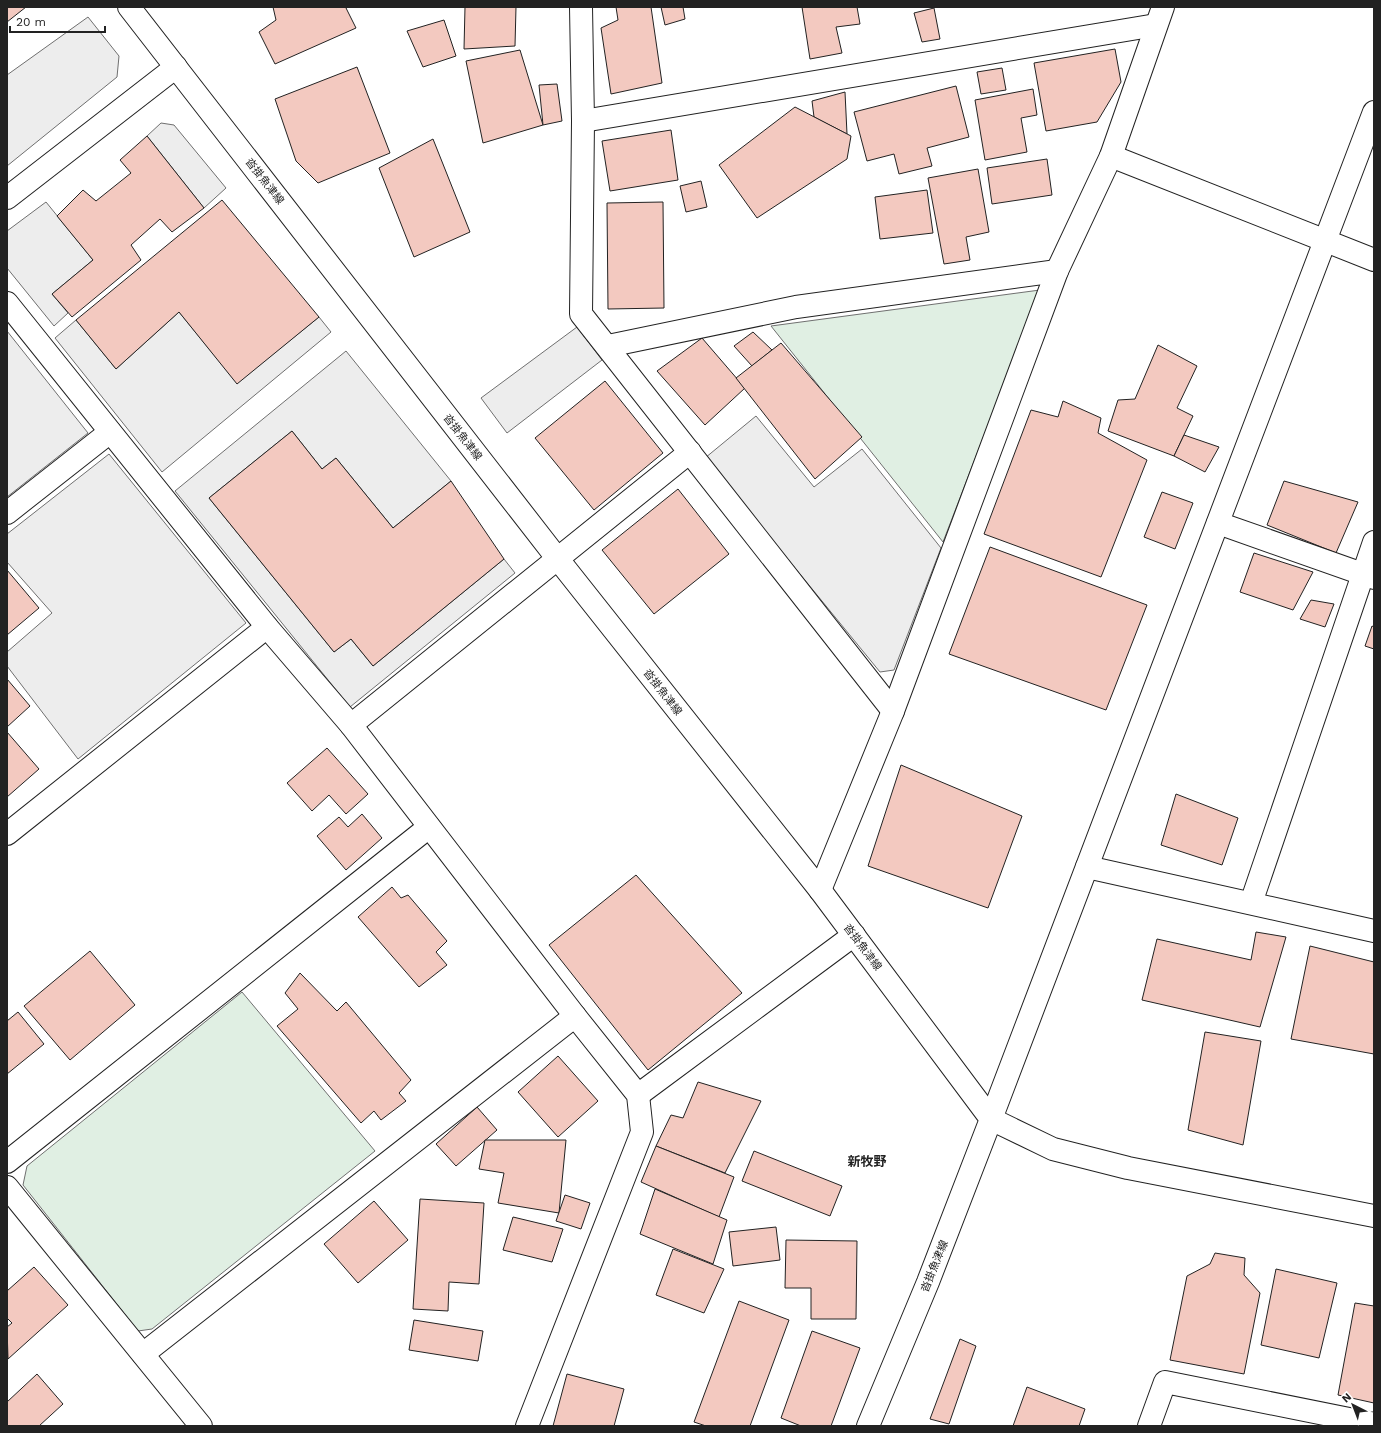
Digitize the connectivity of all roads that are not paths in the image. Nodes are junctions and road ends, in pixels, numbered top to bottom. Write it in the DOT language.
graph roads {
  1 [pos="128,7"];
  2 [pos="581,7"];
  3 [pos="1159,16"];
  4 [pos="176,68"];
  5 [pos="1374,112"];
  6 [pos="583,121"];
  7 [pos="1112,156"];
  8 [pos="7,198"];
  9 [pos="1324,241"];
  10 [pos="1374,260"];
  11 [pos="1057,271"];
  12 [pos="7,303"];
  13 [pos="608,346"];
  14 [pos="110,432"];
  15 [pos="690,452"];
  16 [pos="7,513"];
  17 [pos="1218,523"];
  18 [pos="1374,542"];
  19 [pos="557,558"];
  20 [pos="1368,576"];
  21 [pos="267,626"];
  22 [pos="893,711"];
  23 [pos="351,726"];
  24 [pos="429,827"];
  25 [pos="7,834"];
  26 [pos="1087,867"];
  27 [pos="820,890"];
  28 [pos="1251,903"];
  29 [pos="1374,931"];
  30 [pos="854,936"];
  31 [pos="574,1016"];
  32 [pos="638,1095"];
  33 [pos="991,1119"];
  34 [pos="7,1162"];
  35 [pos="7,1187"];
  36 [pos="1374,1216"];
  37 [pos="143,1354"];
  38 [pos="1374,1424"];
  39 [pos="201,1426"];
  40 [pos="527,1426"];
  41 [pos="868,1426"];
  42 [pos="1149,1426"];
  1 -- 4 [label="street, 沓掛魚津線"];
  2 -- 6 [label="street"];
  3 -- 6 [label="street"];
  3 -- 7 [label="street"];
  4 -- 8 [label="street"];
  4 -- 19 [label="street, 沓掛魚津線"];
  5 -- 9 [label="street"];
  6 -- 13 [label="street"];
  7 -- 9 [label="street"];
  7 -- 11 [label="street"];
  9 -- 10 [label="street"];
  9 -- 17 [label="street"];
  11 -- 13 [label="street"];
  11 -- 22 [label="street"];
  12 -- 14 [label="street"];
  13 -- 15 [label="street"];
  14 -- 16 [label="street"];
  14 -- 21 [label="street"];
  15 -- 19 [label="street"];
  15 -- 22 [label="street"];
  17 -- 20 [label="street"];
  17 -- 26 [label="street"];
  18 -- 20 [label="street"];
  19 -- 23 [label="street"];
  19 -- 27 [label="street, 沓掛魚津線"];
  20 -- 28 [label="street"];
  21 -- 23 [label="street"];
  21 -- 25 [label="street"];
  22 -- 27 [label="street"];
  23 -- 24 [label="street"];
  24 -- 31 [label="street"];
  24 -- 34 [label="street"];
  26 -- 28 [label="street"];
  26 -- 33 [label="street"];
  27 -- 30 [label="street, 沓掛魚津線"];
  28 -- 29 [label="street"];
  30 -- 32 [label="street"];
  30 -- 33 [label="street, 沓掛魚津線"];
  31 -- 32 [label="street"];
  31 -- 37 [label="street"];
  32 -- 40 [label="street"];
  33 -- 36 [label="street"];
  33 -- 41 [label="street, 沓掛魚津線"];
  35 -- 37 [label="street"];
  37 -- 39 [label="street"];
  38 -- 42 [label="street"];
}
